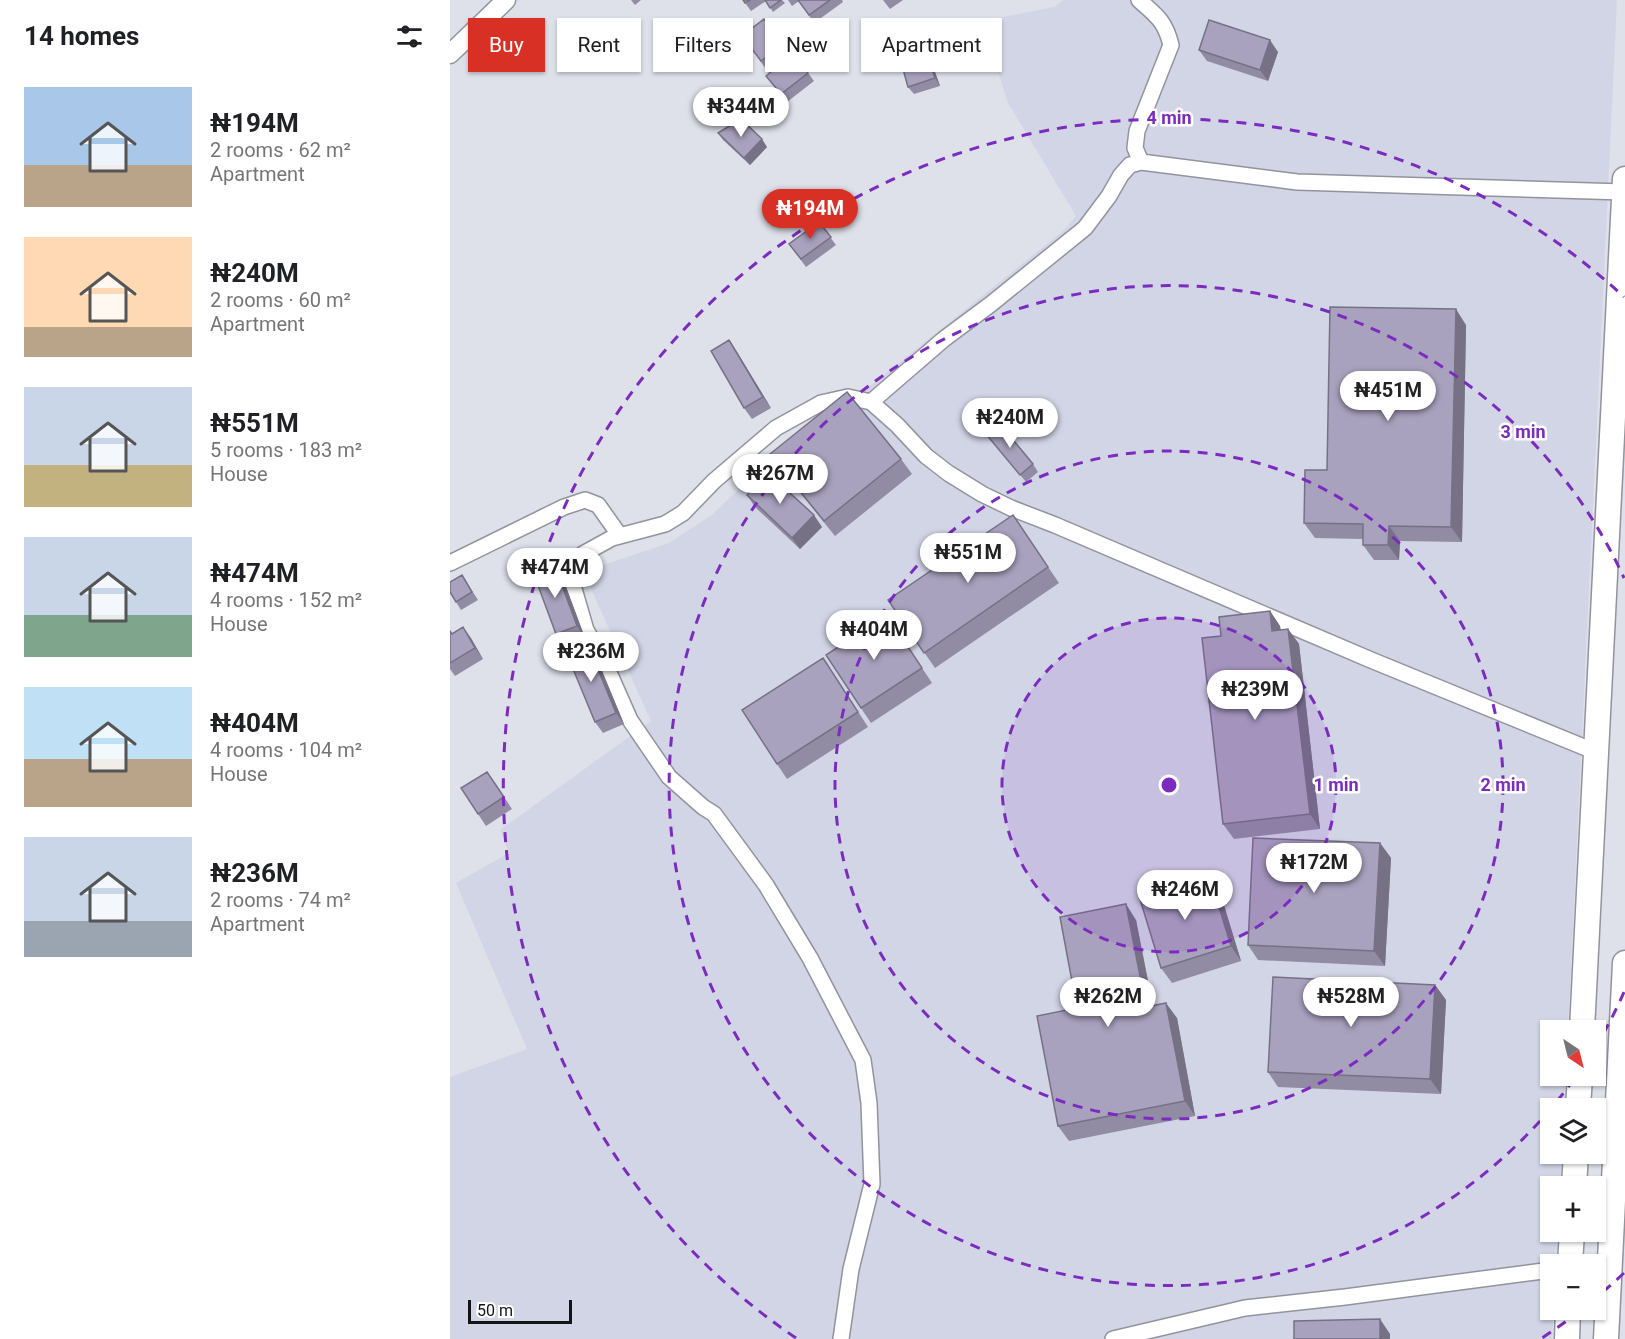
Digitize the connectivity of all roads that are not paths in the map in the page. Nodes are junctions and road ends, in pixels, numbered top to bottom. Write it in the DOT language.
graph roads {
  1 [pos="506,0"];
  2 [pos="1139,0"];
  3 [pos="450,54"];
  4 [pos="1141,162"];
  5 [pos="1625,179"];
  6 [pos="1624,192"];
  7 [pos="871,402"];
  8 [pos="620,536"];
  9 [pos="450,562"];
  10 [pos="1596,752"];
  11 [pos="1625,963"];
  12 [pos="1583,1020"];
  13 [pos="1619,1193"];
  14 [pos="1540,1271"];
  15 [pos="1568,1320"];
  16 [pos="841,1339"];
  17 [pos="1113,1339"];
  18 [pos="1567,1339"];
  19 [pos="1606,1339"];
  1 -- 3 [label="street"];
  2 -- 4 [label="street"];
  4 -- 6 [label="street"];
  4 -- 7 [label="street"];
  5 -- 6 [label="highway"];
  6 -- 10 [label="highway"];
  7 -- 8 [label="street"];
  7 -- 10 [label="street"];
  8 -- 9 [label="street"];
  8 -- 16 [label="street"];
  10 -- 12 [label="highway"];
  11 -- 13 [label="highway"];
  13 -- 19 [label="highway"];
  14 -- 17 [label="street"];
  15 -- 18 [label="highway"];
}
